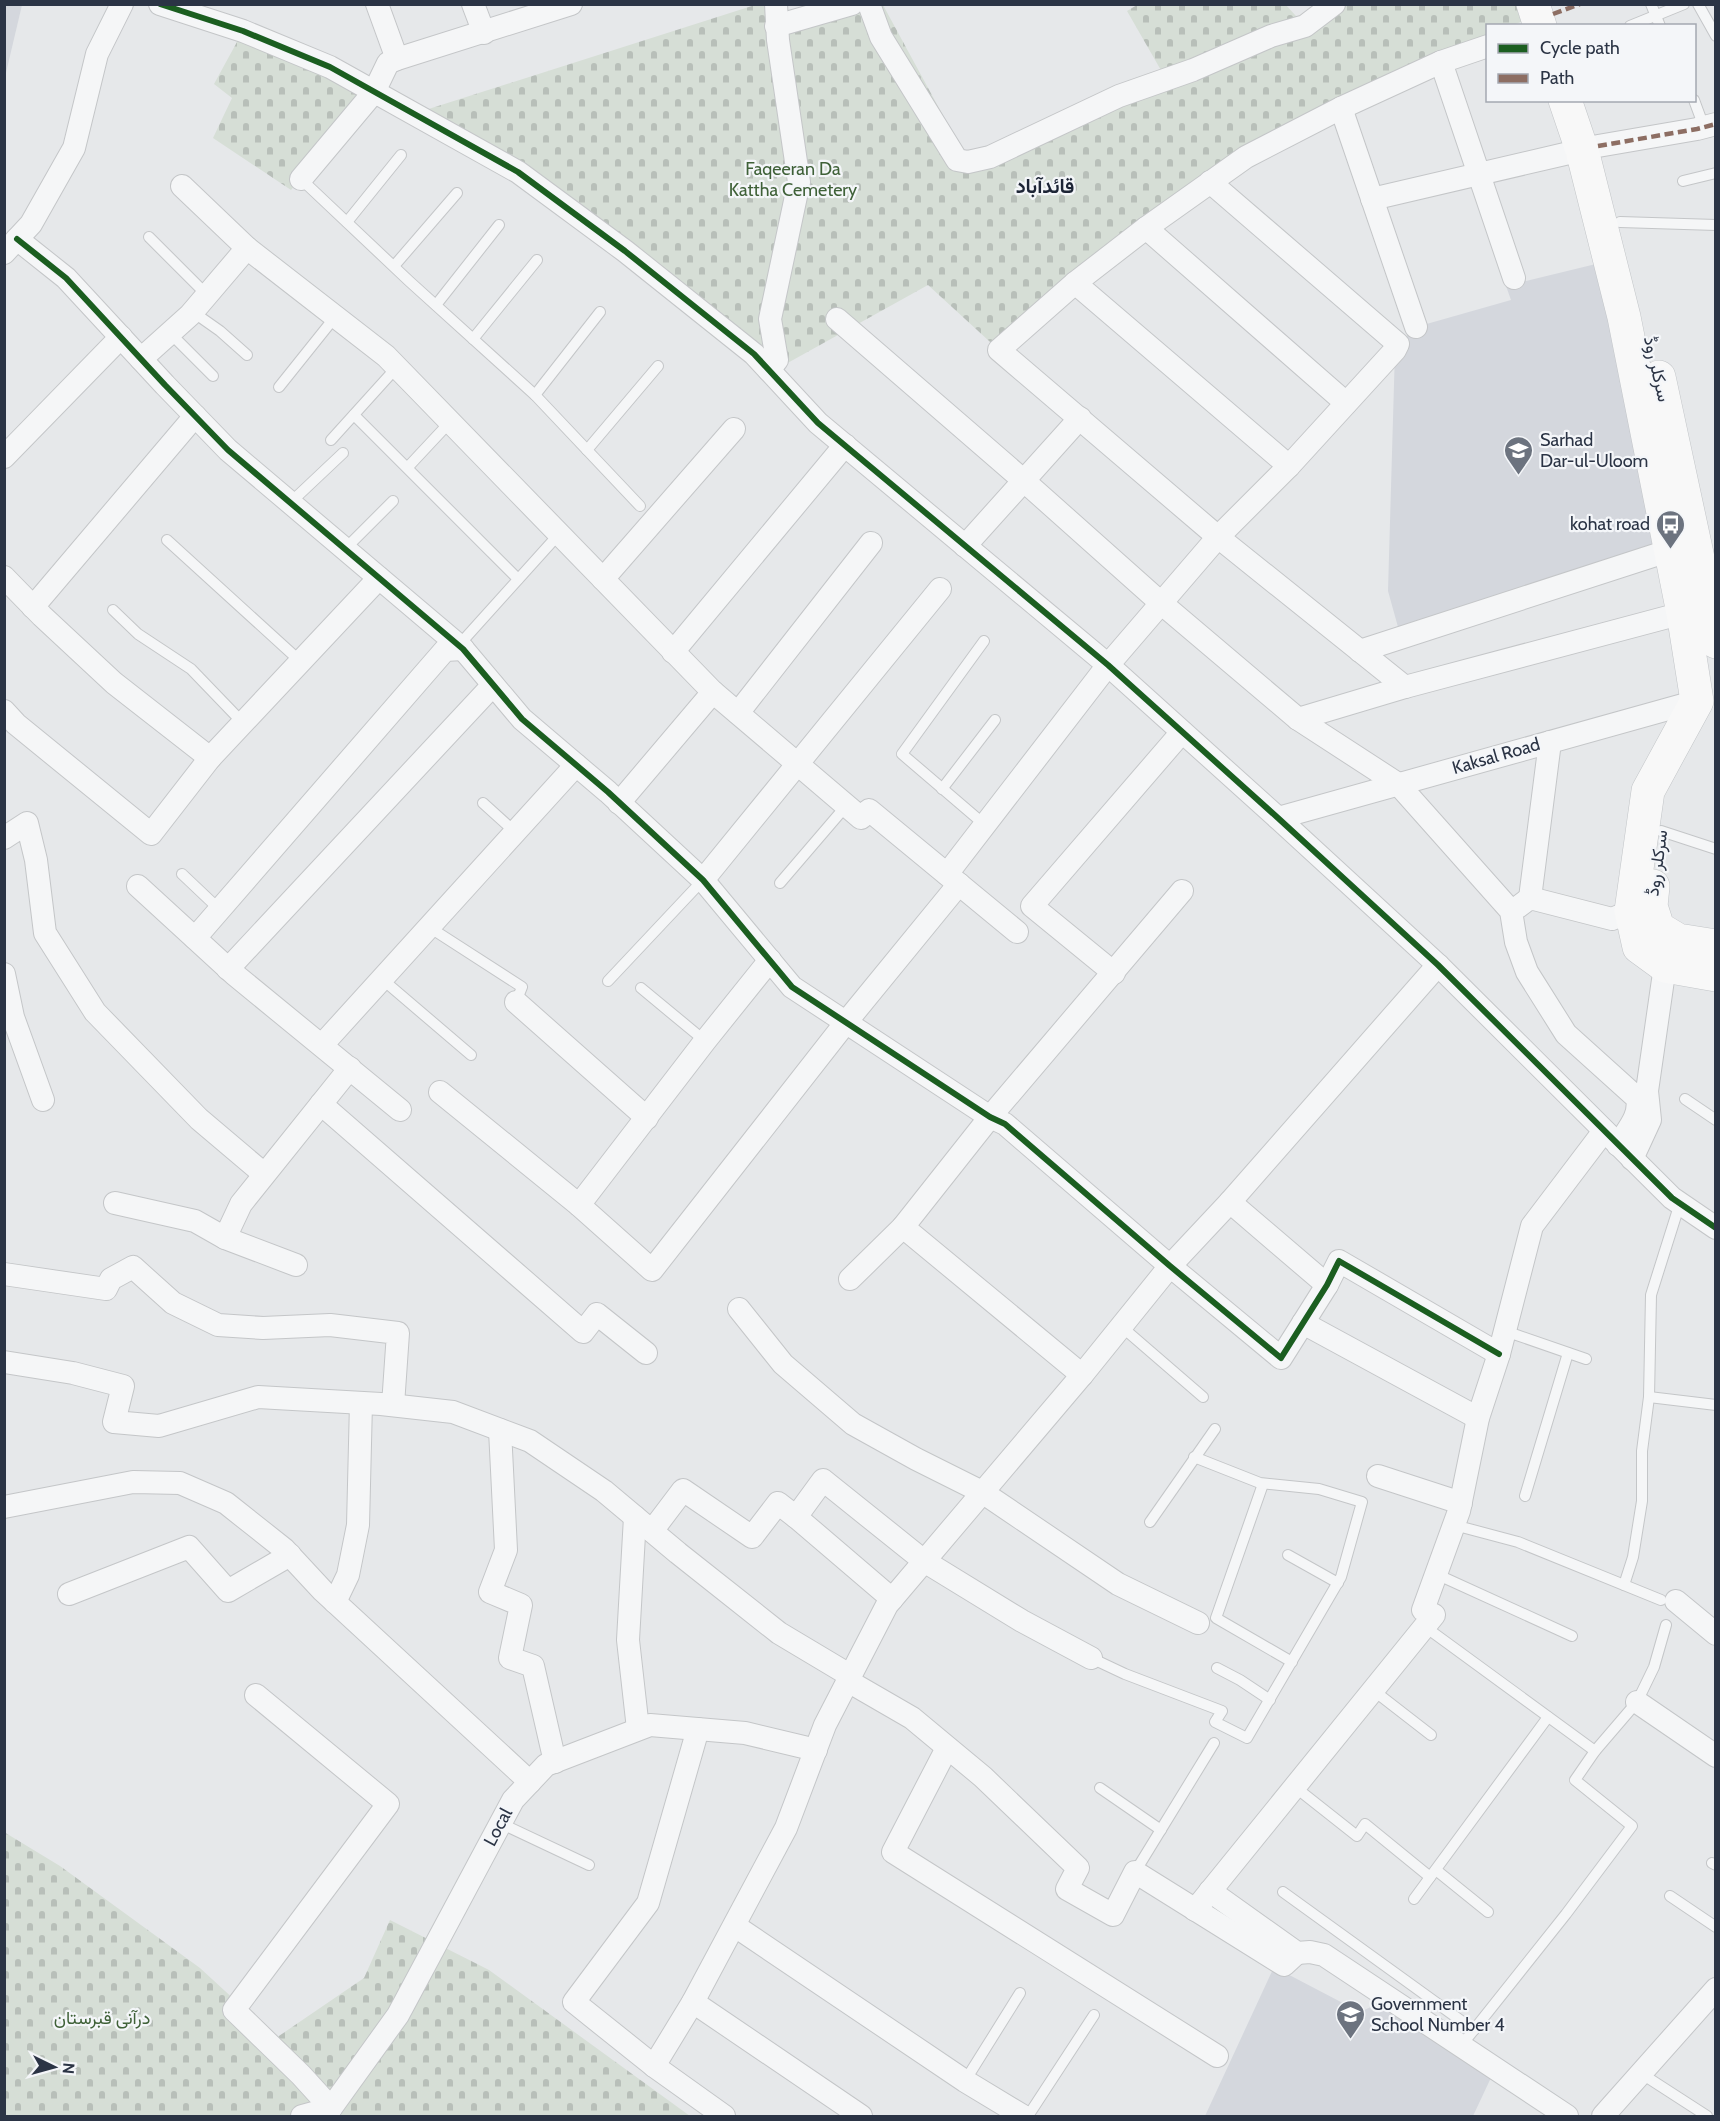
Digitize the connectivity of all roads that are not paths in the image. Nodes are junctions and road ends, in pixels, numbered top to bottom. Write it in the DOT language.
graph roads {
  1 [pos="122,4"];
  2 [pos="160,4"];
  3 [pos="377,4"];
  4 [pos="473,4"];
  5 [pos="852,4"];
  6 [pos="869,4"];
  7 [pos="1533,4"];
  8 [pos="1550,4"];
  9 [pos="1650,4"];
  10 [pos="1684,4"];
  11 [pos="1698,4"];
  12 [pos="569,5"];
  13 [pos="1320,8"];
  14 [pos="776,15"];
  15 [pos="1658,21"];
  16 [pos="1539,24"];
  17 [pos="1555,24"];
  18 [pos="1641,24"];
  19 [pos="484,33"];
  20 [pos="1716,36"];
  21 [pos="1486,47"];
  22 [pos="397,59"];
  23 [pos="1441,62"];
  24 [pos="374,92"];
  25 [pos="1566,102"];
  26 [pos="1582,102"];
  27 [pos="1695,102"];
  28 [pos="1341,108"];
  29 [pos="1710,125"];
  30 [pos="1590,148"];
  31 [pos="401,155"];
  32 [pos="1478,172"];
  33 [pos="1716,173"];
  34 [pos="301,178"];
  35 [pos="1683,180"];
  36 [pos="1210,182"];
  37 [pos="182,186"];
  38 [pos="457,193"];
  39 [pos="1372,199"];
  40 [pos="347,222"];
  41 [pos="1620,222"];
  42 [pos="499,225"];
  43 [pos="1716,225"];
  44 [pos="1146,228"];
  45 [pos="149,237"];
  46 [pos="11,246"];
  47 [pos="247,248"];
  48 [pos="537,260"];
  49 [pos="394,266"];
  50 [pos="1514,278"];
  51 [pos="1075,283"];
  52 [pos="200,303"];
  53 [pos="436,305"];
  54 [pos="600,312"];
  55 [pos="335,317"];
  56 [pos="837,319"];
  57 [pos="1416,327"];
  58 [pos="170,333"];
  59 [pos="121,337"];
  60 [pos="473,339"];
  61 [pos="247,355"];
  62 [pos="141,359"];
  63 [pos="658,366"];
  64 [pos="397,368"];
  65 [pos="769,370"];
  66 [pos="213,376"];
  67 [pos="279,387"];
  68 [pos="535,395"];
  69 [pos="1346,403"];
  70 [pos="354,415"];
  71 [pos="195,416"];
  72 [pos="1080,418"];
  73 [pos="450,422"];
  74 [pos="734,429"];
  75 [pos="331,440"];
  76 [pos="845,445"];
  77 [pos="587,450"];
  78 [pos="343,453"];
  79 [pos="4,457"];
  80 [pos="1289,466"];
  81 [pos="408,467"];
  82 [pos="1023,480"];
  83 [pos="393,501"];
  84 [pos="291,503"];
  85 [pos="640,506"];
  86 [pos="559,534"];
  87 [pos="1218,537"];
  88 [pos="167,540"];
  89 [pos="871,543"];
  90 [pos="965,546"];
  91 [pos="345,549"];
  92 [pos="1671,550"];
  93 [pos="4,577"];
  94 [pos="380,578"];
  95 [pos="518,579"];
  96 [pos="603,579"];
  97 [pos="940,589"];
  98 [pos="1161,603"];
  99 [pos="33,607"];
  100 [pos="113,610"];
  101 [pos="1683,613"];
  102 [pos="984,641"];
  103 [pos="1716,642"];
  104 [pos="461,647"];
  105 [pos="1360,651"];
  106 [pos="673,652"];
  107 [pos="301,662"];
  108 [pos="1108,665"];
  109 [pos="493,685"];
  110 [pos="1405,687"];
  111 [pos="712,692"];
  112 [pos="1709,703"];
  113 [pos="738,713"];
  114 [pos="1298,719"];
  115 [pos="995,720"];
  116 [pos="8,723"];
  117 [pos="243,723"];
  118 [pos="1182,732"];
  119 [pos="1550,741"];
  120 [pos="210,758"];
  121 [pos="576,765"];
  122 [pos="798,765"];
  123 [pos="1398,784"];
  124 [pos="942,789"];
  125 [pos="483,803"];
  126 [pos="620,803"];
  127 [pos="846,806"];
  128 [pos="1278,818"];
  129 [pos="985,825"];
  130 [pos="1661,831"];
  131 [pos="515,832"];
  132 [pos="4,838"];
  133 [pos="1716,849"];
  134 [pos="182,874"];
  135 [pos="953,879"];
  136 [pos="703,880"];
  137 [pos="780,883"];
  138 [pos="138,886"];
  139 [pos="1182,891"];
  140 [pos="1521,905"];
  141 [pos="1641,909"];
  142 [pos="220,910"];
  143 [pos="429,927"];
  144 [pos="1017,932"];
  145 [pos="195,938"];
  146 [pos="1716,946"];
  147 [pos="770,960"];
  148 [pos="1438,965"];
  149 [pos="1665,966"];
  150 [pos="228,969"];
  151 [pos="1114,973"];
  152 [pos="4,974"];
  153 [pos="1716,975"];
  154 [pos="382,979"];
  155 [pos="608,981"];
  156 [pos="641,988"];
  157 [pos="516,1002"];
  158 [pos="847,1021"];
  159 [pos="705,1041"];
  160 [pos="322,1045"];
  161 [pos="471,1055"];
  162 [pos="350,1068"];
  163 [pos="440,1092"];
  164 [pos="1686,1099"];
  165 [pos="43,1100"];
  166 [pos="321,1104"];
  167 [pos="400,1110"];
  168 [pos="990,1117"];
  169 [pos="647,1118"];
  170 [pos="1716,1120"];
  171 [pos="1618,1145"];
  172 [pos="264,1174"];
  173 [pos="1230,1202"];
  174 [pos="115,1203"];
  175 [pos="1680,1203"];
  176 [pos="579,1205"];
  177 [pos="903,1227"];
  178 [pos="1716,1228"];
  179 [pos="225,1238"];
  180 [pos="296,1265"];
  181 [pos="1170,1266"];
  182 [pos="4,1274"];
  183 [pos="850,1278"];
  184 [pos="1326,1285"];
  185 [pos="739,1309"];
  186 [pos="1303,1323"];
  187 [pos="1122,1327"];
  188 [pos="1505,1331"];
  189 [pos="646,1353"];
  190 [pos="1568,1353"];
  191 [pos="1499,1354"];
  192 [pos="1586,1359"];
  193 [pos="4,1362"];
  194 [pos="1082,1375"];
  195 [pos="1203,1397"];
  196 [pos="1649,1397"];
  197 [pos="361,1403"];
  198 [pos="1716,1405"];
  199 [pos="393,1406"];
  200 [pos="1478,1418"];
  201 [pos="1215,1429"];
  202 [pos="500,1430"];
  203 [pos="1194,1457"];
  204 [pos="1378,1476"];
  205 [pos="1263,1484"];
  206 [pos="982,1492"];
  207 [pos="1526,1496"];
  208 [pos="1461,1503"];
  209 [pos="4,1507"];
  210 [pos="796,1517"];
  211 [pos="1149,1522"];
  212 [pos="644,1524"];
  213 [pos="1454,1526"];
  214 [pos="290,1555"];
  215 [pos="1288,1555"];
  216 [pos="924,1561"];
  217 [pos="1436,1575"];
  218 [pos="1338,1583"];
  219 [pos="1624,1585"];
  220 [pos="69,1594"];
  221 [pos="892,1599"];
  222 [pos="1669,1601"];
  223 [pos="335,1602"];
  224 [pos="1198,1623"];
  225 [pos="1666,1625"];
  226 [pos="1424,1626"];
  227 [pos="1716,1634"];
  228 [pos="1572,1636"];
  229 [pos="1091,1658"];
  230 [pos="1292,1662"];
  231 [pos="1217,1668"];
  232 [pos="849,1678"];
  233 [pos="1373,1690"];
  234 [pos="256,1695"];
  235 [pos="1270,1700"];
  236 [pos="1637,1702"];
  237 [pos="1548,1717"];
  238 [pos="638,1729"];
  239 [pos="699,1729"];
  240 [pos="1431,1735"];
  241 [pos="1214,1743"];
  242 [pos="947,1748"];
  243 [pos="816,1750"];
  244 [pos="1595,1751"];
  245 [pos="1716,1756"];
  246 [pos="555,1762"];
  247 [pos="530,1782"];
  248 [pos="1294,1787"];
  249 [pos="1100,1788"];
  250 [pos="501,1823"];
  251 [pos="1161,1830"];
  252 [pos="589,1865"];
  253 [pos="1134,1872"];
  254 [pos="1433,1874"];
  255 [pos="1210,1891"];
  256 [pos="1283,1892"];
  257 [pos="1670,1896"];
  258 [pos="1414,1899"];
  259 [pos="1195,1910"];
  260 [pos="1488,1912"];
  261 [pos="735,1926"];
  262 [pos="1716,1927"];
  263 [pos="1297,1953"];
  264 [pos="1716,1989"];
  265 [pos="1020,1993"];
  266 [pos="693,2002"];
  267 [pos="1094,2015"];
  268 [pos="1468,2038"];
  269 [pos="1217,2056"];
  270 [pos="654,2066"];
  271 [pos="1642,2074"];
  272 [pos="965,2081"];
  273 [pos="331,2108"];
  274 [pos="302,2116"];
  275 [pos="724,2116"];
  276 [pos="861,2116"];
  277 [pos="1023,2116"];
  278 [pos="1028,2116"];
  279 [pos="1567,2116"];
  280 [pos="1603,2116"];
  281 [pos="1707,2116"];
  1 -- 46 [label="street"];
  2 -- 24 [label="street"];
  3 -- 22 [label="street"];
  4 -- 19 [label="street"];
  5 -- 14 [label="street"];
  6 -- 13 [label="street"];
  7 -- 16 [label="main road"];
  8 -- 17 [label="main road"];
  9 -- 15 [label="lane"];
  10 -- 15 [label="lane"];
  11 -- 20 [label="lane"];
  12 -- 19 [label="street"];
  14 -- 65 [label="street"];
  15 -- 18 [label="lane"];
  19 -- 22 [label="street"];
  21 -- 23 [label="street"];
  22 -- 24 [label="street"];
  23 -- 28 [label="street"];
  23 -- 32 [label="street"];
  24 -- 34 [label="street"];
  24 -- 65 [label="street"];
  25 -- 30 [label="main road"];
  26 -- 30 [label="main road, سرکلر روڈ"];
  27 -- 29 [label="lane"];
  28 -- 36 [label="street"];
  28 -- 39 [label="street"];
  29 -- 30 [label="street"];
  30 -- 32 [label="street"];
  30 -- 41 [label="main road, سرکلر روڈ"];
  30 -- 92 [label="main road"];
  31 -- 40 [label="lane"];
  32 -- 39 [label="street"];
  32 -- 50 [label="street"];
  33 -- 35 [label="lane"];
  34 -- 40 [label="lane"];
  36 -- 44 [label="street"];
  36 -- 69 [label="street"];
  37 -- 47 [label="street"];
  38 -- 49 [label="lane"];
  39 -- 57 [label="street"];
  40 -- 49 [label="lane"];
  41 -- 43 [label="lane"];
  41 -- 103 [label="main road, سرکلر روڈ"];
  42 -- 53 [label="lane"];
  44 -- 51 [label="street"];
  44 -- 69 [label="street"];
  45 -- 52 [label="lane"];
  46 -- 59 [label="street"];
  47 -- 52 [label="street"];
  47 -- 55 [label="street"];
  48 -- 60 [label="lane"];
  49 -- 53 [label="lane"];
  51 -- 72 [label="street"];
  51 -- 80 [label="street"];
  52 -- 58 [label="street"];
  52 -- 61 [label="lane"];
  53 -- 60 [label="lane"];
  54 -- 68 [label="lane"];
  55 -- 64 [label="street"];
  55 -- 67 [label="lane"];
  56 -- 82 [label="street"];
  58 -- 62 [label="street"];
  58 -- 66 [label="lane"];
  59 -- 62 [label="street"];
  59 -- 79 [label="street"];
  60 -- 68 [label="lane"];
  62 -- 71 [label="street"];
  63 -- 77 [label="lane"];
  64 -- 70 [label="lane"];
  64 -- 73 [label="street"];
  65 -- 76 [label="street"];
  68 -- 77 [label="lane"];
  69 -- 80 [label="street"];
  70 -- 75 [label="lane"];
  70 -- 81 [label="lane"];
  71 -- 84 [label="street"];
  71 -- 99 [label="street"];
  72 -- 82 [label="street"];
  72 -- 87 [label="street"];
  73 -- 81 [label="lane"];
  73 -- 86 [label="street"];
  74 -- 96 [label="street"];
  76 -- 90 [label="street"];
  76 -- 106 [label="street"];
  77 -- 85 [label="lane"];
  78 -- 84 [label="lane"];
  80 -- 87 [label="street"];
  81 -- 95 [label="lane"];
  82 -- 90 [label="street"];
  82 -- 98 [label="street"];
  83 -- 91 [label="lane"];
  84 -- 91 [label="street"];
  86 -- 95 [label="lane"];
  86 -- 96 [label="street"];
  87 -- 98 [label="street"];
  87 -- 105 [label="street"];
  88 -- 107 [label="lane"];
  89 -- 113 [label="street"];
  90 -- 108 [label="street"];
  91 -- 94 [label="street"];
  92 -- 101 [label="main road"];
  92 -- 105 [label="street"];
  93 -- 99 [label="street"];
  94 -- 104 [label="street"];
  94 -- 107 [label="street"];
  95 -- 104 [label="lane"];
  96 -- 106 [label="street"];
  97 -- 122 [label="street"];
  98 -- 108 [label="street"];
  98 -- 114 [label="street"];
  99 -- 120 [label="street"];
  100 -- 117 [label="lane"];
  101 -- 110 [label="street"];
  101 -- 112 [label="main road"];
  102 -- 124 [label="lane"];
  104 -- 109 [label="street"];
  104 -- 142 [label="street"];
  105 -- 110 [label="street"];
  106 -- 111 [label="street"];
  107 -- 117 [label="street"];
  108 -- 118 [label="street"];
  108 -- 129 [label="street"];
  109 -- 121 [label="street"];
  109 -- 150 [label="street"];
  110 -- 114 [label="street"];
  111 -- 113 [label="street"];
  111 -- 126 [label="street"];
  112 -- 119 [label="street, Kaksal Road"];
  112 -- 130 [label="main road, سرکلر روڈ"];
  112 -- 141 [label="main road"];
  113 -- 122 [label="street"];
  114 -- 123 [label="street"];
  115 -- 124 [label="lane"];
  116 -- 120 [label="street"];
  117 -- 120 [label="street"];
  118 -- 128 [label="street"];
  118 -- 151 [label="street"];
  119 -- 123 [label="street, Kaksal Road"];
  119 -- 140 [label="street"];
  121 -- 126 [label="street"];
  121 -- 131 [label="street"];
  122 -- 127 [label="street"];
  122 -- 136 [label="street"];
  123 -- 128 [label="street, Kaksal Road"];
  123 -- 140 [label="street"];
  124 -- 129 [label="lane"];
  125 -- 131 [label="lane"];
  126 -- 136 [label="street"];
  127 -- 135 [label="street"];
  127 -- 137 [label="lane"];
  128 -- 148 [label="street"];
  129 -- 135 [label="street"];
  130 -- 133 [label="lane"];
  130 -- 141 [label="main road, سرکلر روڈ"];
  131 -- 143 [label="street"];
  132 -- 172 [label="street"];
  134 -- 142 [label="lane"];
  135 -- 144 [label="street"];
  135 -- 158 [label="street"];
  136 -- 147 [label="street"];
  136 -- 155 [label="lane"];
  138 -- 145 [label="street"];
  139 -- 151 [label="street"];
  140 -- 141 [label="street"];
  140 -- 171 [label="street"];
  141 -- 146 [label="main road, سرکلر روڈ"];
  141 -- 149 [label="main road"];
  142 -- 145 [label="street"];
  143 -- 154 [label="street"];
  143 -- 157 [label="lane"];
  145 -- 150 [label="street"];
  147 -- 158 [label="street"];
  147 -- 159 [label="street"];
  148 -- 171 [label="street"];
  148 -- 173 [label="street"];
  149 -- 153 [label="main road"];
  149 -- 171 [label="street"];
  150 -- 160 [label="street"];
  151 -- 168 [label="street"];
  152 -- 165 [label="street"];
  154 -- 160 [label="street"];
  154 -- 161 [label="lane"];
  156 -- 159 [label="lane"];
  157 -- 169 [label="street"];
  158 -- 168 [label="street"];
  158 -- 176 [label="street"];
  159 -- 169 [label="street"];
  160 -- 162 [label="street"];
  162 -- 166 [label="street"];
  162 -- 167 [label="street"];
  163 -- 176 [label="street"];
  164 -- 170 [label="lane"];
  166 -- 172 [label="street"];
  166 -- 189 [label="street"];
  168 -- 177 [label="street"];
  168 -- 181 [label="street"];
  169 -- 176 [label="street"];
  171 -- 175 [label="street"];
  171 -- 188 [label="street"];
  172 -- 179 [label="street"];
  173 -- 181 [label="street"];
  173 -- 184 [label="street"];
  174 -- 179 [label="street"];
  175 -- 178 [label="street"];
  175 -- 196 [label="lane"];
  177 -- 183 [label="street"];
  177 -- 194 [label="street"];
  179 -- 180 [label="street"];
  181 -- 186 [label="street"];
  181 -- 187 [label="street"];
  182 -- 199 [label="street"];
  184 -- 186 [label="street"];
  184 -- 191 [label="street"];
  185 -- 206 [label="street"];
  186 -- 200 [label="street"];
  187 -- 194 [label="street"];
  187 -- 195 [label="lane"];
  188 -- 190 [label="lane"];
  188 -- 191 [label="street"];
  190 -- 192 [label="lane"];
  190 -- 207 [label="lane"];
  191 -- 200 [label="street"];
  193 -- 197 [label="street"];
  194 -- 206 [label="street"];
  196 -- 198 [label="lane"];
  196 -- 219 [label="lane"];
  197 -- 199 [label="street"];
  197 -- 223 [label="street"];
  199 -- 202 [label="street"];
  200 -- 208 [label="street"];
  201 -- 203 [label="lane"];
  202 -- 212 [label="street"];
  202 -- 246 [label="street"];
  203 -- 205 [label="lane"];
  203 -- 211 [label="lane"];
  204 -- 208 [label="street"];
  205 -- 218 [label="lane"];
  205 -- 230 [label="lane"];
  206 -- 216 [label="street"];
  206 -- 224 [label="street"];
  208 -- 213 [label="street"];
  209 -- 214 [label="street"];
  210 -- 212 [label="street"];
  210 -- 216 [label="street"];
  210 -- 221 [label="street"];
  212 -- 232 [label="street"];
  212 -- 238 [label="street"];
  213 -- 217 [label="street"];
  213 -- 219 [label="lane"];
  214 -- 220 [label="street"];
  214 -- 223 [label="street"];
  215 -- 218 [label="lane"];
  216 -- 221 [label="street"];
  216 -- 229 [label="street"];
  217 -- 226 [label="street"];
  217 -- 228 [label="lane"];
  218 -- 230 [label="lane"];
  219 -- 222 [label="lane"];
  221 -- 232 [label="street"];
  222 -- 227 [label="street"];
  223 -- 247 [label="street"];
  225 -- 236 [label="lane"];
  226 -- 233 [label="street"];
  226 -- 237 [label="lane"];
  229 -- 235 [label="lane"];
  230 -- 235 [label="lane"];
  231 -- 235 [label="lane"];
  232 -- 242 [label="street"];
  232 -- 243 [label="street"];
  233 -- 240 [label="lane"];
  233 -- 248 [label="street"];
  234 -- 273 [label="street"];
  236 -- 244 [label="lane"];
  236 -- 245 [label="street"];
  237 -- 244 [label="lane"];
  237 -- 254 [label="lane"];
  238 -- 239 [label="street, Local"];
  238 -- 246 [label="street, Local"];
  239 -- 243 [label="street, Local"];
  239 -- 270 [label="street"];
  241 -- 251 [label="lane"];
  242 -- 253 [label="street"];
  242 -- 269 [label="street"];
  243 -- 261 [label="street"];
  244 -- 268 [label="lane"];
  246 -- 247 [label="street, Local"];
  247 -- 250 [label="street, Local"];
  248 -- 254 [label="lane"];
  248 -- 255 [label="street"];
  249 -- 251 [label="lane"];
  250 -- 252 [label="lane"];
  250 -- 273 [label="street, Local"];
  251 -- 253 [label="lane"];
  253 -- 259 [label="street"];
  254 -- 258 [label="lane"];
  254 -- 260 [label="lane"];
  255 -- 259 [label="street"];
  255 -- 263 [label="street"];
  256 -- 268 [label="lane"];
  257 -- 262 [label="lane"];
  259 -- 263 [label="street"];
  261 -- 266 [label="street"];
  261 -- 272 [label="street"];
  263 -- 268 [label="street"];
  264 -- 271 [label="street"];
  265 -- 272 [label="lane"];
  266 -- 270 [label="street"];
  266 -- 276 [label="street"];
  267 -- 278 [label="lane"];
  268 -- 279 [label="street"];
  270 -- 275 [label="street"];
  271 -- 280 [label="street"];
  271 -- 281 [label="lane"];
  272 -- 277 [label="street"];
  273 -- 274 [label="street"];
}
